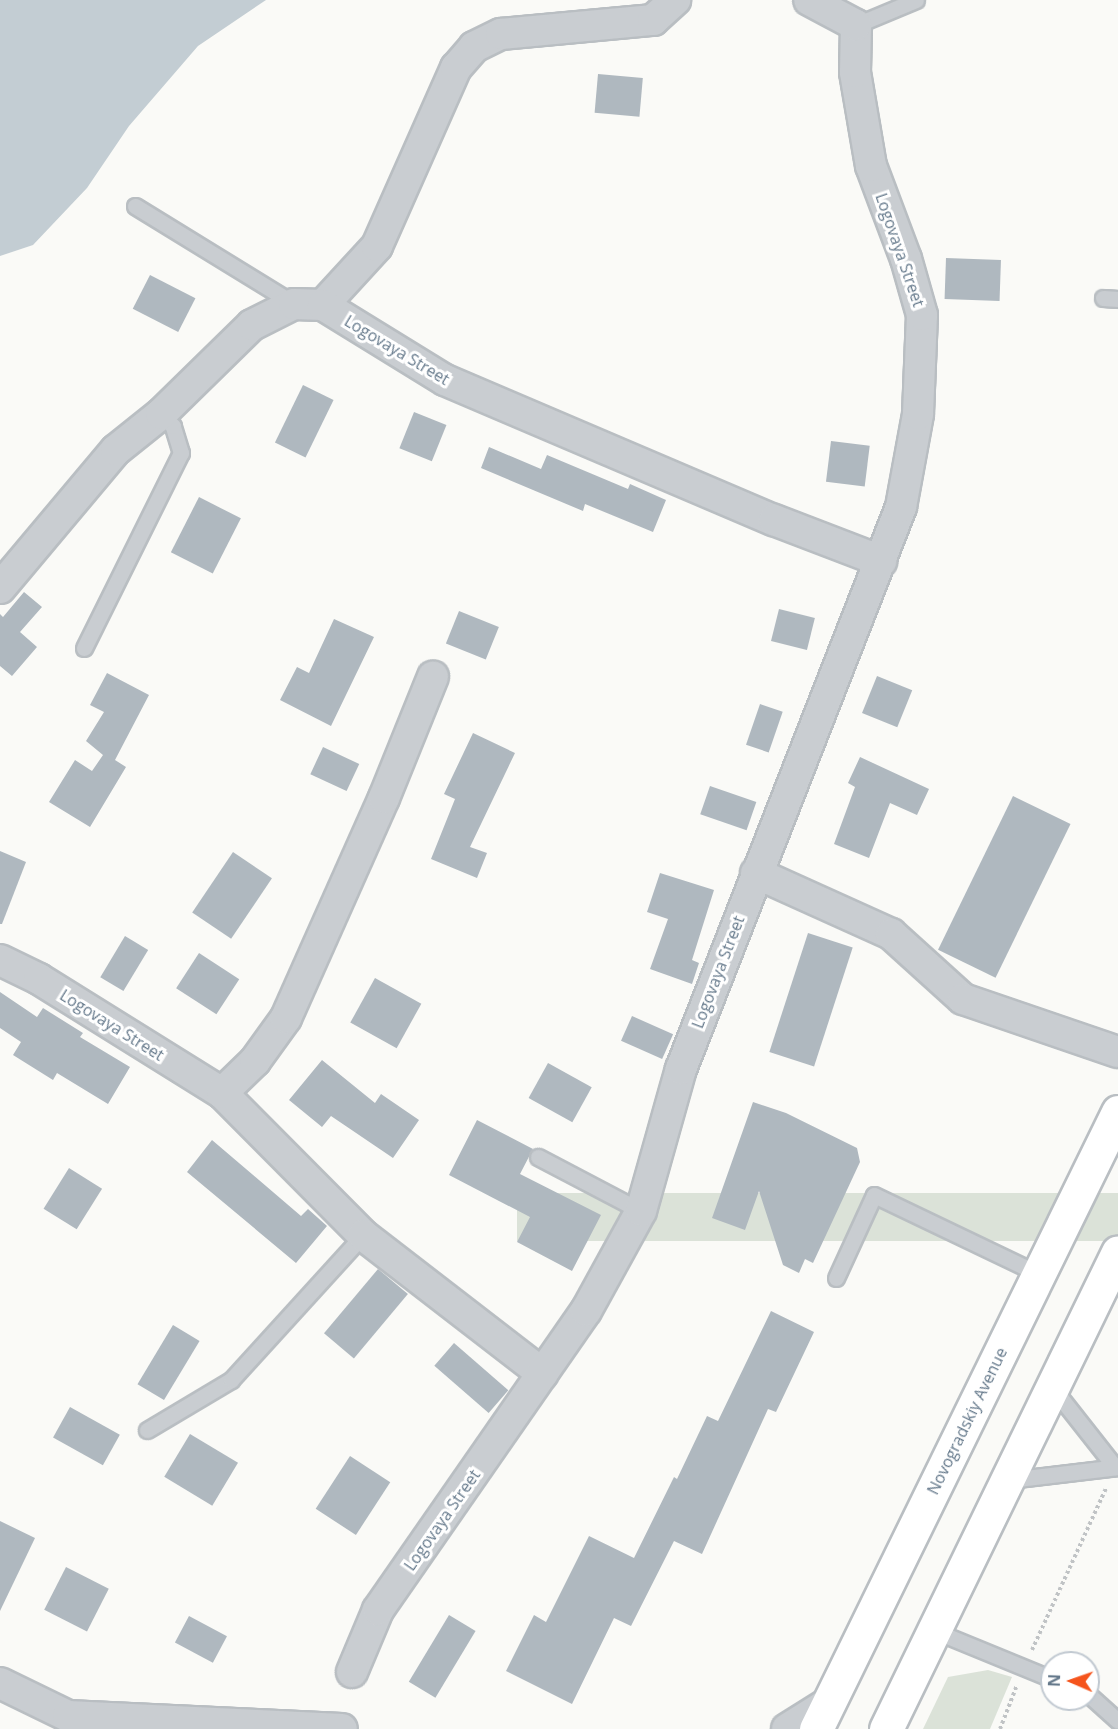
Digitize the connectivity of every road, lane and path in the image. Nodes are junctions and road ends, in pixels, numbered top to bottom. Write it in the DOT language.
graph roads {
  1 [pos="675,0"];
  2 [pos="809,0"];
  3 [pos="916,0"];
  4 [pos="856,25"];
  5 [pos="135,206"];
  6 [pos="309,305"];
  7 [pos="161,414"];
  8 [pos="881,561"];
  9 [pos="0,588"];
  10 [pos="84,648"];
  11 [pos="433,676"];
  12 [pos="756,873"];
  13 [pos="0,960"];
  14 [pos="1118,1052"];
  15 [pos="222,1094"];
  16 [pos="1118,1112"];
  17 [pos="538,1157"];
  18 [pos="641,1211"];
  19 [pos="363,1234"];
  20 [pos="1118,1252"];
  21 [pos="1039,1274"];
  22 [pos="836,1278"];
  23 [pos="543,1374"];
  24 [pos="1052,1386"];
  25 [pos="147,1430"];
  26 [pos="1117,1467"];
  27 [pos="1009,1480"];
  28 [pos="935,1631"];
  29 [pos="1024,1668"];
  30 [pos="352,1672"];
  31 [pos="1040,1674"];
  32 [pos="0,1683"];
  33 [pos="1100,1705"];
  34 [pos="823,1715"];
  35 [pos="68,1716"];
  36 [pos="1118,1721"];
  37 [pos="40,1729"];
  38 [pos="342,1729"];
  39 [pos="787,1729"];
  40 [pos="886,1729"];
  41 [pos="1000,1729"];
  1 -- 6 [label="street"];
  2 -- 4 [label="street"];
  3 -- 4 [label="lane"];
  4 -- 8 [label="street, Logovaya Street"];
  5 -- 6 [label="lane"];
  6 -- 7 [label="street"];
  6 -- 8 [label="street, Logovaya Street"];
  7 -- 9 [label="street"];
  7 -- 10 [label="lane"];
  8 -- 12 [label="street, Logovaya Street"];
  11 -- 15 [label="street"];
  12 -- 14 [label="street"];
  12 -- 18 [label="street, Logovaya Street"];
  13 -- 15 [label="street, Logovaya Street"];
  15 -- 19 [label="street, Logovaya Street"];
  16 -- 21 [label="main road, Novogradskiy Avenue"];
  17 -- 18 [label="lane"];
  18 -- 23 [label="street, Logovaya Street"];
  19 -- 23 [label="street, Logovaya Street"];
  19 -- 25 [label="lane"];
  20 -- 24 [label="main road"];
  21 -- 22 [label="lane"];
  21 -- 34 [label="main road, Novogradskiy Avenue"];
  23 -- 30 [label="street, Logovaya Street"];
  24 -- 26 [label="lane"];
  24 -- 27 [label="main road"];
  26 -- 27 [label="lane"];
  26 -- 29 [label="path"];
  27 -- 28 [label="main road"];
  28 -- 29 [label="lane"];
  28 -- 40 [label="main road"];
  29 -- 31 [label="lane"];
  29 -- 41 [label="path"];
  32 -- 35 [label="street"];
  33 -- 36 [label="lane"];
  34 -- 39 [label="street"];
  35 -- 37 [label="street"];
  35 -- 38 [label="street"];
}
